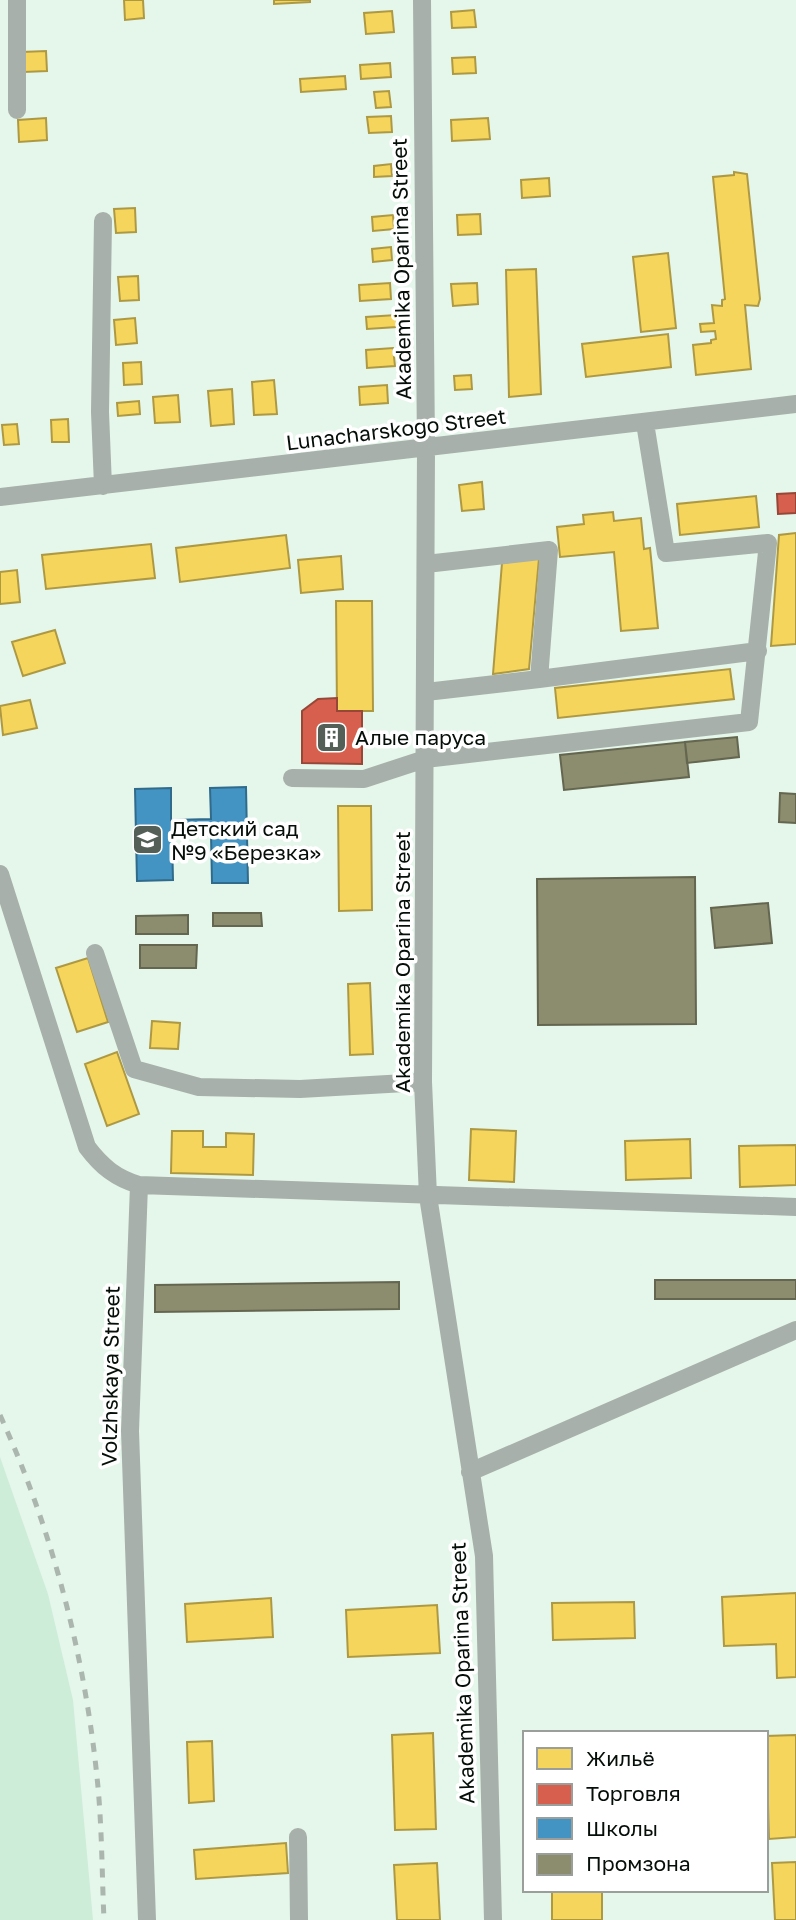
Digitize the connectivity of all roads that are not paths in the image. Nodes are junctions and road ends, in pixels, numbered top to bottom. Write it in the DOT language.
graph roads {
  1 [pos="17,0"];
  2 [pos="422,0"];
  3 [pos="17,110"];
  4 [pos="103,221"];
  5 [pos="796,404"];
  6 [pos="645,423"];
  7 [pos="426,449"];
  8 [pos="103,486"];
  9 [pos="0,497"];
  10 [pos="426,564"];
  11 [pos="758,651"];
  12 [pos="539,679"];
  13 [pos="426,692"];
  14 [pos="425,759"];
  15 [pos="292,778"];
  16 [pos="0,874"];
  17 [pos="95,953"];
  18 [pos="423,1082"];
  19 [pos="139,1185"];
  20 [pos="428,1196"];
  21 [pos="796,1207"];
  22 [pos="796,1330"];
  23 [pos="470,1472"];
  24 [pos="298,1837"];
  25 [pos="147,1920"];
  26 [pos="299,1920"];
  27 [pos="493,1920"];
  1 -- 3 [label="street"];
  2 -- 7 [label="street, Akademika Oparina Street"];
  4 -- 8 [label="street"];
  5 -- 6 [label="street, Lunacharskogo Street"];
  6 -- 7 [label="street, Lunacharskogo Street"];
  6 -- 11 [label="street"];
  7 -- 8 [label="street, Lunacharskogo Street"];
  7 -- 10 [label="street, Akademika Oparina Street"];
  8 -- 9 [label="street, Lunacharskogo Street"];
  10 -- 12 [label="street"];
  10 -- 13 [label="street, Akademika Oparina Street"];
  11 -- 12 [label="street"];
  11 -- 14 [label="street"];
  12 -- 13 [label="street"];
  13 -- 14 [label="street, Akademika Oparina Street"];
  14 -- 15 [label="street"];
  14 -- 18 [label="street, Akademika Oparina Street"];
  16 -- 19 [label="street"];
  17 -- 18 [label="street"];
  18 -- 20 [label="street, Akademika Oparina Street"];
  19 -- 20 [label="street"];
  19 -- 25 [label="street, Volzhskaya Street"];
  20 -- 21 [label="street"];
  20 -- 23 [label="street, Akademika Oparina Street"];
  22 -- 23 [label="street"];
  23 -- 27 [label="street, Akademika Oparina Street"];
  24 -- 26 [label="street"];
}
